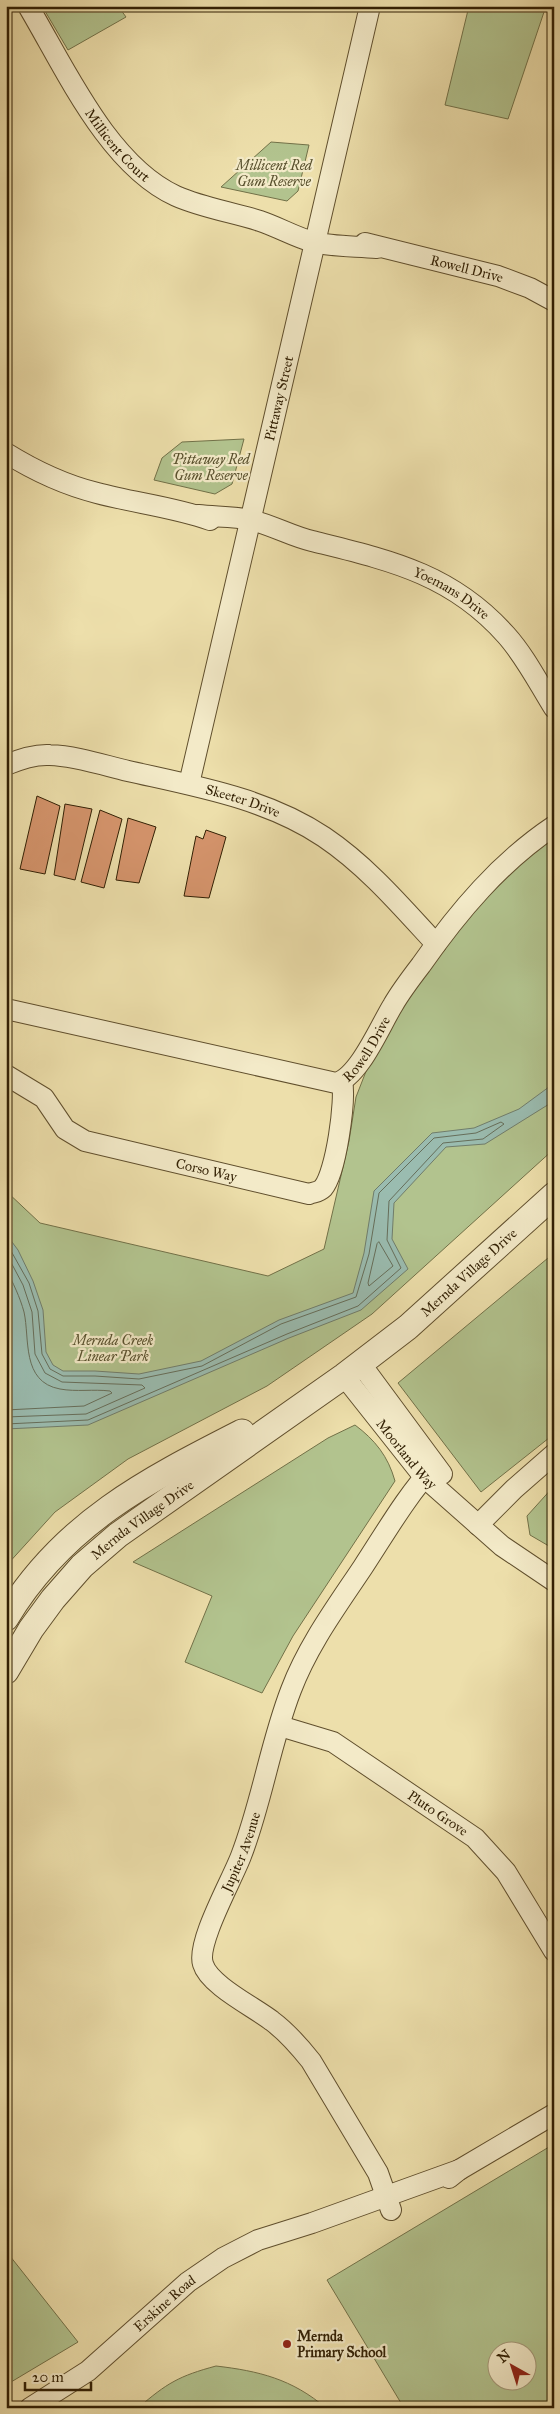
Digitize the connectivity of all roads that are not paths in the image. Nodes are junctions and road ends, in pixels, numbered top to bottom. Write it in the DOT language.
graph roads {
  1 [pos="28,6"];
  2 [pos="368,8"];
  3 [pos="316,234"];
  4 [pos="554,301"];
  5 [pos="6,453"];
  6 [pos="248,526"];
  7 [pos="554,708"];
  8 [pos="6,765"];
  9 [pos="189,784"];
  10 [pos="554,826"];
  11 [pos="436,944"];
  12 [pos="6,1009"];
  13 [pos="6,1075"];
  14 [pos="342,1081"];
  15 [pos="554,1195"];
  16 [pos="352,1370"];
  17 [pos="554,1454"];
  18 [pos="429,1471"];
  19 [pos="478,1525"];
  20 [pos="554,1580"];
  21 [pos="10,1624"];
  22 [pos="6,1671"];
  23 [pos="280,1726"];
  24 [pos="554,1951"];
  25 [pos="554,2114"];
  26 [pos="390,2203"];
  27 [pos="30,2408"];
  1 -- 3 [label="street, Millicent Court"];
  2 -- 3 [label="street, Pittaway Street"];
  3 -- 4 [label="street, Rowell Drive"];
  3 -- 6 [label="street, Pittaway Street"];
  5 -- 6 [label="street, Yoemans Drive"];
  6 -- 7 [label="street, Yoemans Drive"];
  6 -- 9 [label="street, Pittaway Street"];
  8 -- 9 [label="street, Skeeter Drive"];
  9 -- 11 [label="street, Skeeter Drive"];
  10 -- 11 [label="street, Rowell Drive"];
  11 -- 14 [label="street, Rowell Drive"];
  12 -- 14 [label="street, Rowell Drive"];
  13 -- 14 [label="street, Corso Way"];
  15 -- 16 [label="street, Mernda Village Drive"];
  16 -- 18 [label="street, Moorland Way"];
  16 -- 21 [label="street, Mernda Village Drive"];
  17 -- 19 [label="street"];
  18 -- 19 [label="street, Moorland Way"];
  18 -- 23 [label="street, Jupiter Avenue"];
  19 -- 20 [label="street, Moorland Way"];
  21 -- 22 [label="street, Mernda Village Drive"];
  23 -- 24 [label="street, Pluto Grove"];
  23 -- 26 [label="street, Jupiter Avenue"];
  25 -- 26 [label="street, Erskine Road"];
  26 -- 27 [label="street, Erskine Road"];
}
